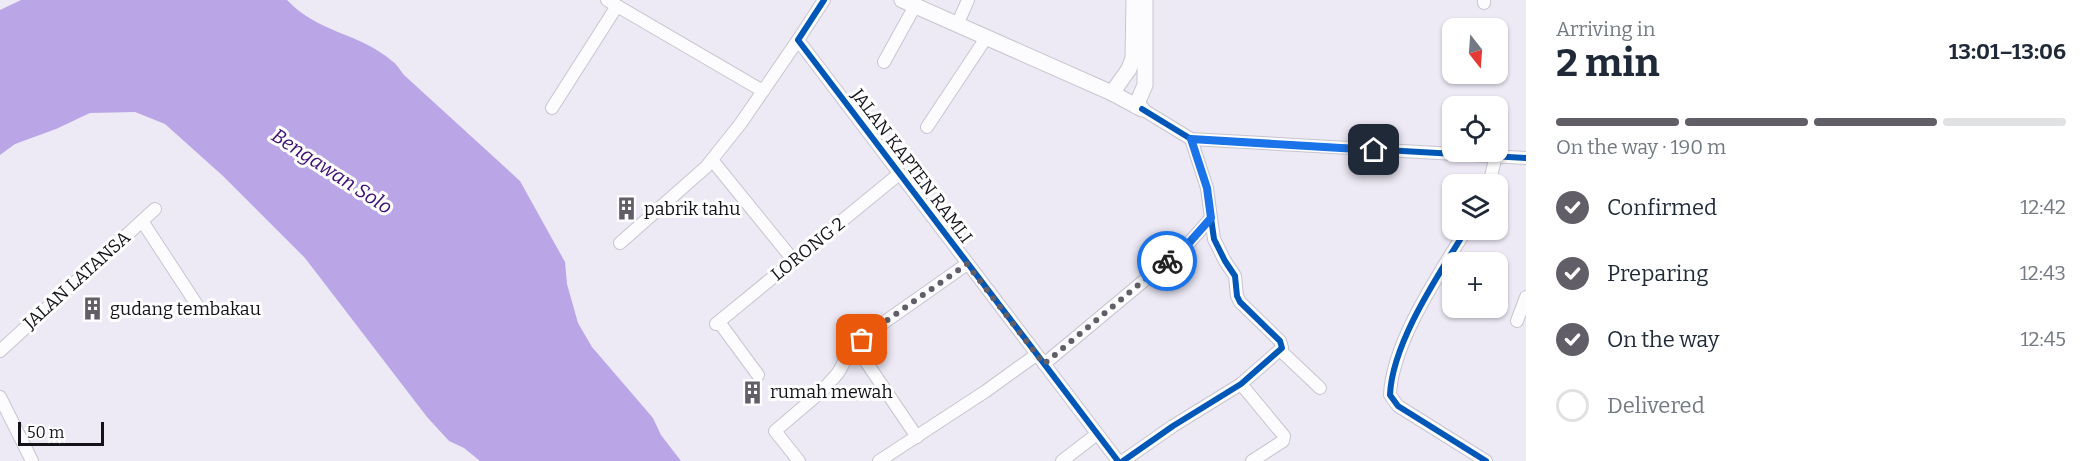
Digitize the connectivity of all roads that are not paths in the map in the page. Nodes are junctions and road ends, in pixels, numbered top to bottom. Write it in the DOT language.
graph roads {
  1 [pos="824,0"];
  2 [pos="968,0"];
  3 [pos="1134,0"];
  4 [pos="1145,0"];
  5 [pos="612,3"];
  6 [pos="908,3"];
  7 [pos="957,25"];
  8 [pos="986,38"];
  9 [pos="798,40"];
  10 [pos="884,62"];
  11 [pos="1145,74"];
  12 [pos="1126,75"];
  13 [pos="763,91"];
  14 [pos="1112,93"];
  15 [pos="1139,107"];
  16 [pos="552,108"];
  17 [pos="927,127"];
  18 [pos="1195,139"];
  19 [pos="1442,153"];
  20 [pos="1508,157"];
  21 [pos="1526,158"];
  22 [pos="712,160"];
  23 [pos="899,174"];
  24 [pos="155,209"];
  25 [pos="1211,218"];
  26 [pos="142,221"];
  27 [pos="1460,240"];
  28 [pos="620,243"];
  29 [pos="794,261"];
  30 [pos="967,264"];
  31 [pos="1526,297"];
  32 [pos="199,308"];
  33 [pos="1517,321"];
  34 [pos="856,346"];
  35 [pos="0,351"];
  36 [pos="1281,351"];
  37 [pos="1040,359"];
  38 [pos="758,375"];
  39 [pos="1241,384"];
  40 [pos="1320,388"];
  41 [pos="0,397"];
  42 [pos="1097,434"];
  43 [pos="917,436"];
  44 [pos="1465,456"];
  45 [pos="32,461"];
  46 [pos="799,461"];
  47 [pos="879,461"];
  48 [pos="1062,461"];
  49 [pos="1120,461"];
  50 [pos="1252,461"];
  51 [pos="1486,461"];
  1 -- 9 [label="street"];
  2 -- 7 [label="street"];
  3 -- 12 [label="main road"];
  4 -- 11 [label="main road"];
  5 -- 13 [label="street"];
  5 -- 16 [label="street"];
  6 -- 7 [label="main road"];
  6 -- 10 [label="street"];
  7 -- 8 [label="main road"];
  8 -- 14 [label="main road"];
  8 -- 17 [label="street"];
  9 -- 13 [label="street"];
  9 -- 23 [label="street, JALAN KAPTEN RAMLI"];
  11 -- 12 [label="main road"];
  11 -- 15 [label="main road"];
  12 -- 14 [label="main road"];
  13 -- 22 [label="street"];
  14 -- 15 [label="main road"];
  15 -- 18 [label="street"];
  18 -- 19 [label="street"];
  18 -- 25 [label="street"];
  20 -- 21 [label="street"];
  22 -- 28 [label="street"];
  22 -- 29 [label="street"];
  23 -- 29 [label="street, LORONG 2"];
  23 -- 30 [label="street, JALAN KAPTEN RAMLI"];
  24 -- 26 [label="street, JALAN LATANSA"];
  25 -- 36 [label="street"];
  25 -- 37 [label="street"];
  26 -- 32 [label="street"];
  26 -- 35 [label="street, JALAN LATANSA"];
  27 -- 44 [label="street"];
  29 -- 38 [label="street, LORONG 2"];
  30 -- 34 [label="street"];
  30 -- 37 [label="street, JALAN KAPTEN RAMLI"];
  31 -- 33 [label="street"];
  34 -- 43 [label="street"];
  34 -- 46 [label="street"];
  36 -- 39 [label="street"];
  36 -- 40 [label="street"];
  37 -- 42 [label="street, JALAN KAPTEN RAMLI"];
  37 -- 43 [label="street"];
  39 -- 49 [label="street"];
  39 -- 50 [label="street"];
  41 -- 45 [label="street"];
  42 -- 48 [label="street"];
  42 -- 49 [label="street, JALAN KAPTEN RAMLI"];
  43 -- 47 [label="street"];
  44 -- 51 [label="street"];
}
